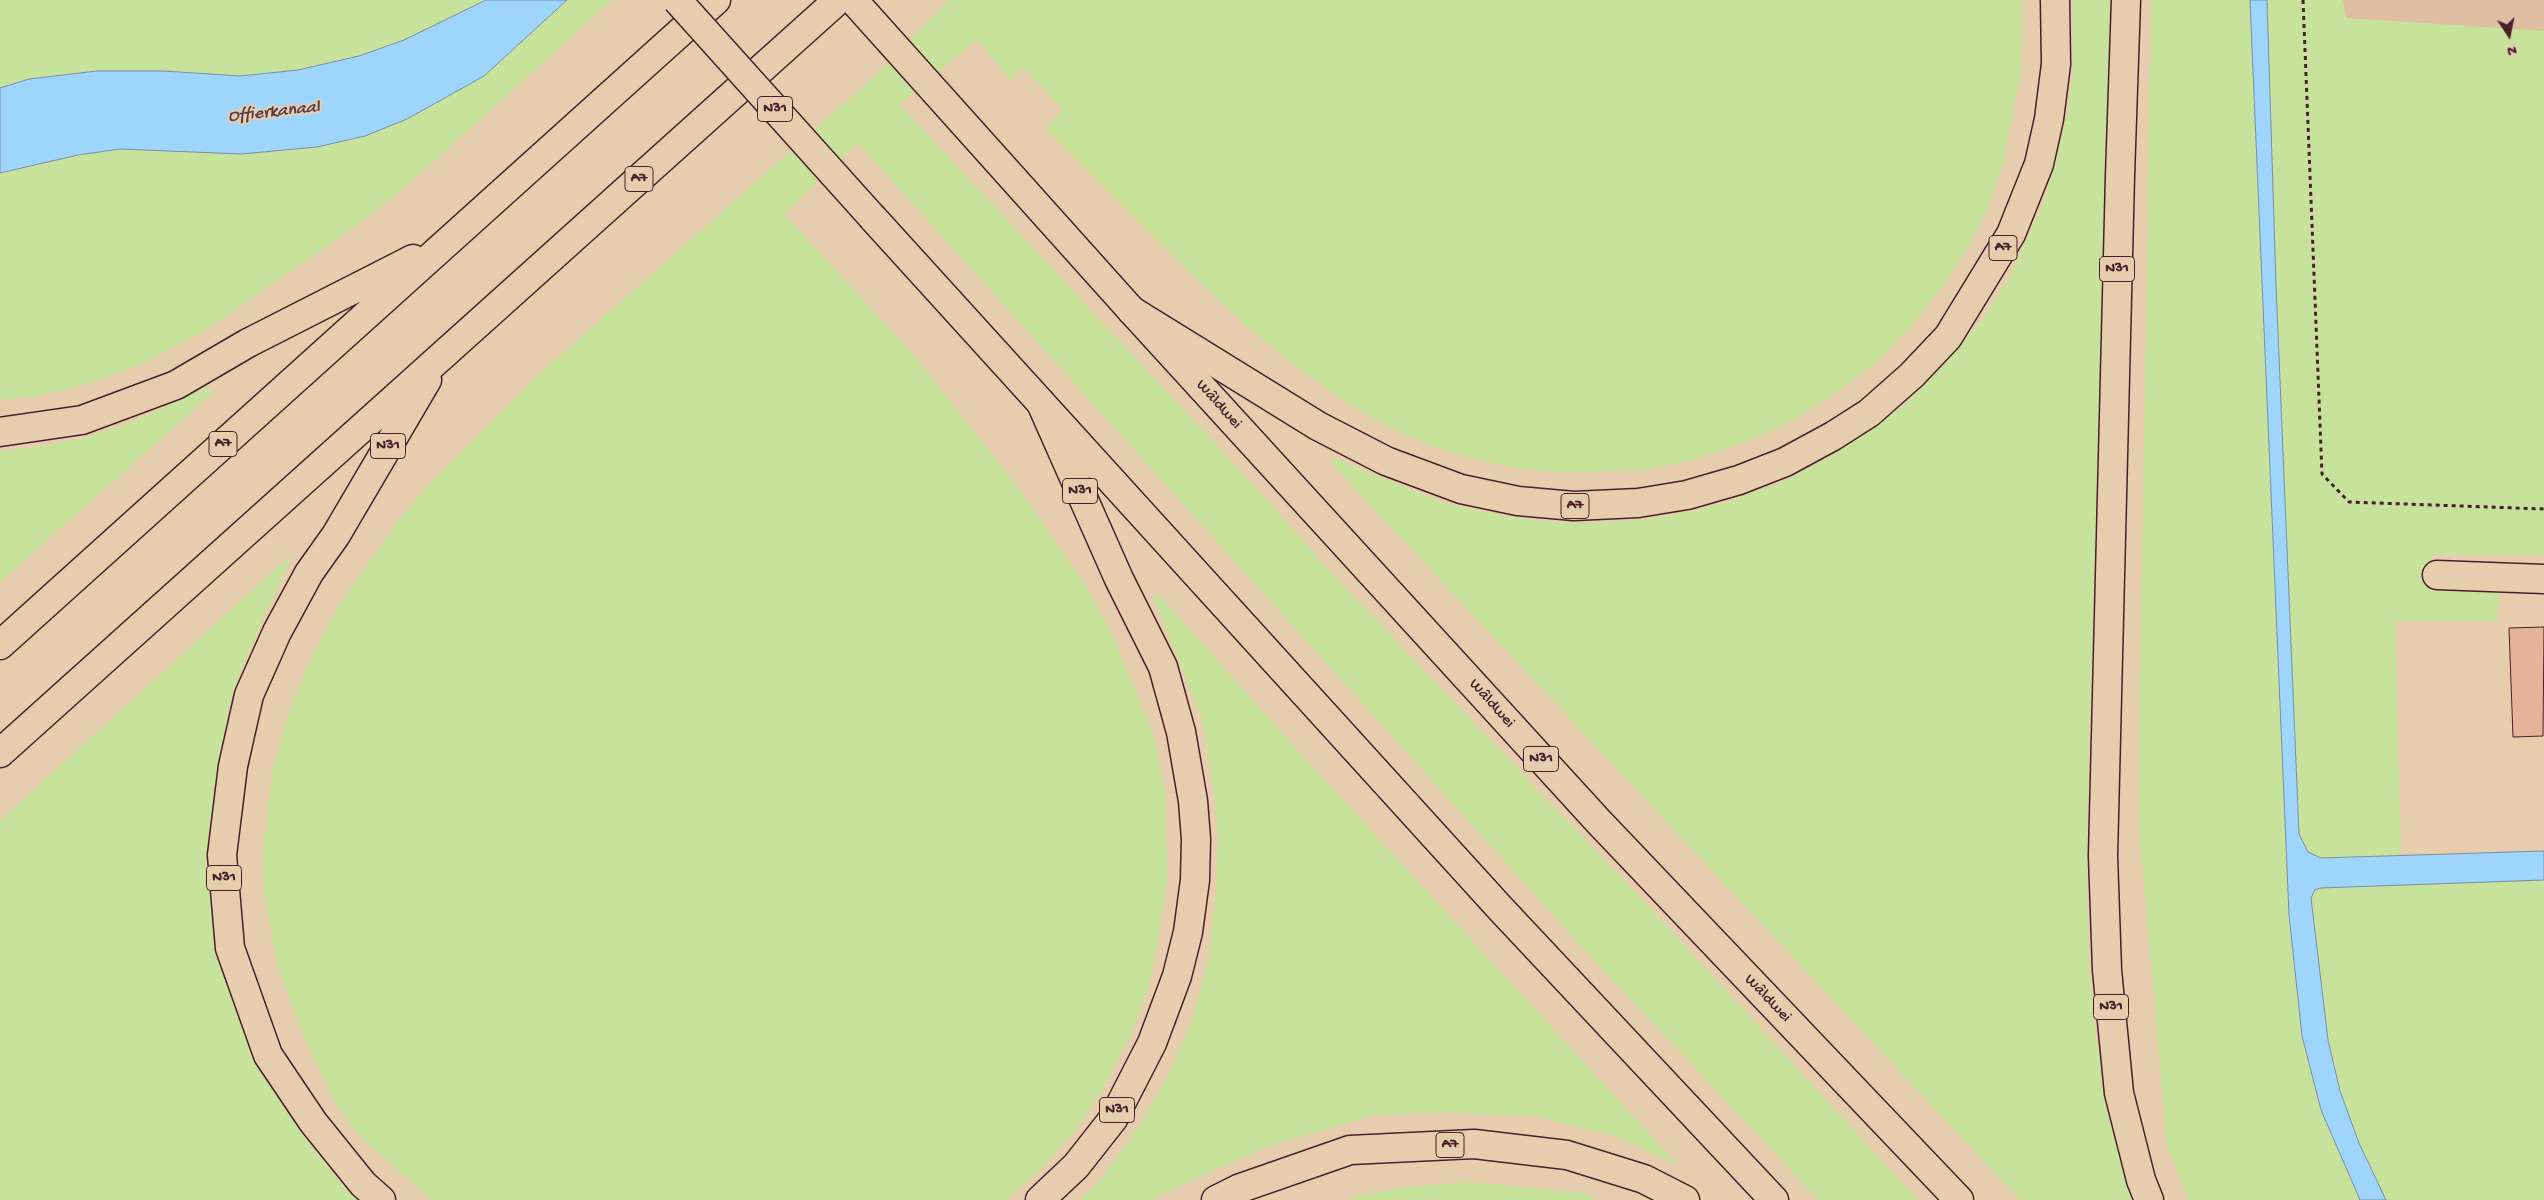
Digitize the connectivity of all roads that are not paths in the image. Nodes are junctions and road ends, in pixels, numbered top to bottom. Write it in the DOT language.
graph roads {
  1 [pos="677,0"];
  2 [pos="716,0"];
  3 [pos="838,0"];
  4 [pos="853,0"];
  5 [pos="2056,0"];
  6 [pos="2126,0"];
  7 [pos="446,243"];
  8 [pos="1132,310"];
  9 [pos="440,357"];
  10 [pos="1041,403"];
  11 [pos="0,432"];
  12 [pos="2437,575"];
  13 [pos="2544,579"];
  14 [pos="0,645"];
  15 [pos="0,753"];
  16 [pos="381,1200"];
  17 [pos="1040,1200"];
  18 [pos="1216,1200"];
  19 [pos="1685,1200"];
  20 [pos="1774,1200"];
  21 [pos="1959,1200"];
  22 [pos="2149,1200"];
  1 -- 10 [label="main road, N31, bridge"];
  2 -- 7 [label="main road, A7"];
  3 -- 9 [label="main road, A7"];
  4 -- 8 [label="main road, N31"];
  5 -- 8 [label="main road, A7"];
  6 -- 22 [label="main road, N31"];
  7 -- 11 [label="main road, A7"];
  7 -- 14 [label="main road, A7"];
  8 -- 21 [label="main road, Wâldwei / N31"];
  9 -- 15 [label="main road, A7"];
  9 -- 16 [label="main road, N31"];
  10 -- 17 [label="main road, N31"];
  10 -- 20 [label="main road, N31"];
  12 -- 13 [label="main road"];
  18 -- 19 [label="main road, A7"];
}
